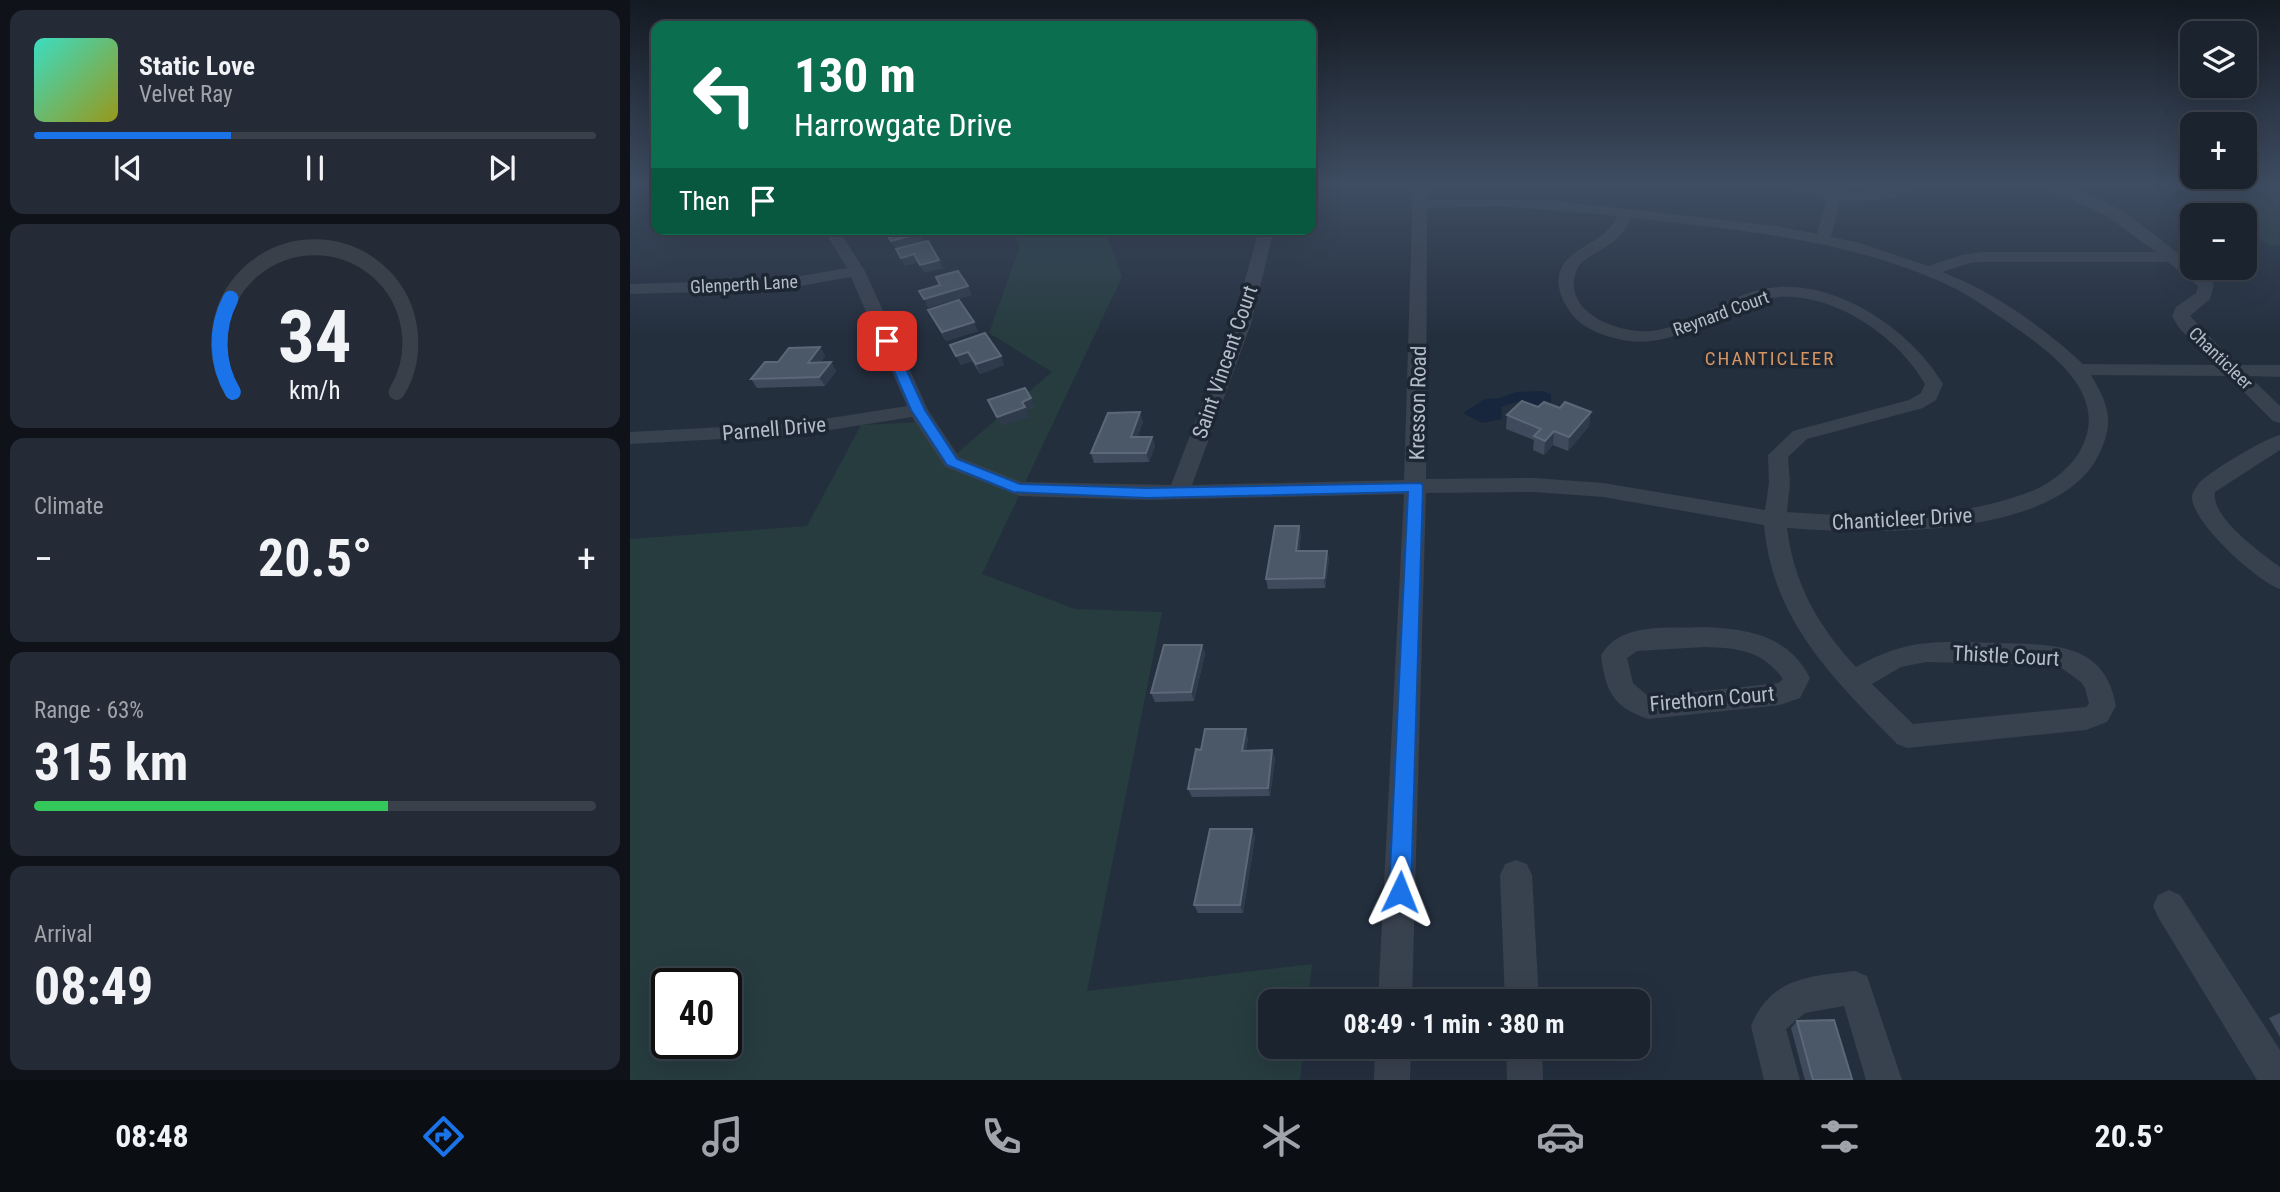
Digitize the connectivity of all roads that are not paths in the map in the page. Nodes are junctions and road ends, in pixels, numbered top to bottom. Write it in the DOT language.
graph roads {
  1 [pos="1420,234"];
  2 [pos="1616,234"];
  3 [pos="1799,234"];
  4 [pos="1824,234"];
  5 [pos="2143,234"];
  6 [pos="834,235"];
  7 [pos="1265,235"];
  8 [pos="1823,239"];
  9 [pos="2171,257"];
  10 [pos="857,271"];
  11 [pos="1929,271"];
  12 [pos="630,289"];
  13 [pos="2078,369"];
  14 [pos="2235,371"];
  15 [pos="2280,372"];
  16 [pos="918,410"];
  17 [pos="2280,417"];
  18 [pos="630,438"];
  19 [pos="2280,441"];
  20 [pos="1415,486"];
  21 [pos="1179,492"];
  22 [pos="1775,519"];
  23 [pos="2280,579"];
  24 [pos="1810,630"];
  25 [pos="1774,649"];
  26 [pos="1854,681"];
  27 [pos="1516,875"];
  28 [pos="2169,906"];
  29 [pos="1395,989"];
  30 [pos="1521,989"];
  31 [pos="1393,1059"];
  32 [pos="1524,1059"];
  33 [pos="1392,1080"];
  34 [pos="1525,1080"];
  35 [pos="1782,1080"];
  36 [pos="1884,1080"];
  37 [pos="2278,1080"];
  1 -- 20 [label="street, Kresson Road"];
  2 -- 22 [label="street, Reynard Court"];
  3 -- 8 [label="street, Chanticleer Drive"];
  4 -- 8 [label="street"];
  5 -- 9 [label="street, Chanticleer"];
  6 -- 10 [label="street, Chanticleer Drive"];
  7 -- 21 [label="street, Saint Vincent Court"];
  8 -- 11 [label="street, Chanticleer Drive"];
  9 -- 11 [label="street"];
  9 -- 14 [label="street, Chanticleer"];
  10 -- 12 [label="street, Glenperth Lane"];
  10 -- 16 [label="street, Chanticleer Drive"];
  11 -- 13 [label="street, Chanticleer Drive"];
  13 -- 14 [label="street"];
  13 -- 22 [label="street, Chanticleer Drive"];
  14 -- 15 [label="street"];
  14 -- 17 [label="street, Chanticleer"];
  16 -- 18 [label="street, Parnell Drive"];
  16 -- 21 [label="street, Chanticleer Drive"];
  19 -- 23 [label="street"];
  20 -- 21 [label="street, Chanticleer Drive"];
  20 -- 22 [label="street, Chanticleer Drive"];
  20 -- 29 [label="street, Kresson Road"];
  22 -- 24 [label="street"];
  24 -- 25 [label="street"];
  24 -- 26 [label="street"];
  25 -- 25 [label="street, Firethorn Court"];
  26 -- 26 [label="street, Thistle Court"];
  27 -- 30 [label="street"];
  28 -- 37 [label="street"];
  31 -- 33 [label="street"];
  32 -- 34 [label="street"];
  35 -- 36 [label="street"];
}
